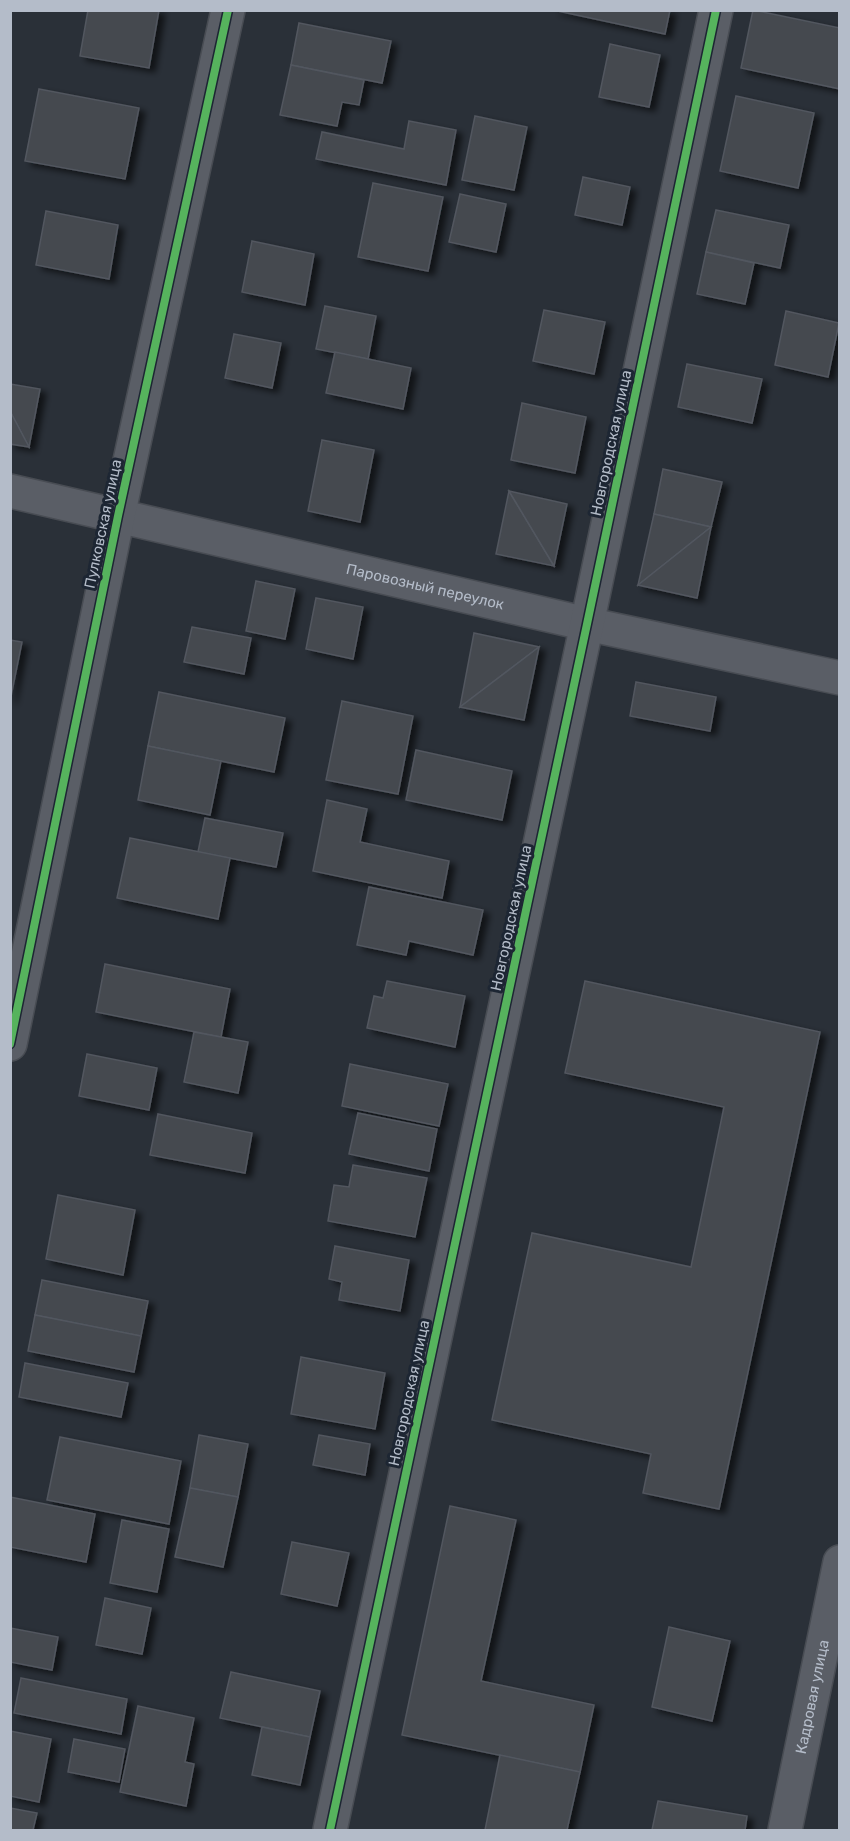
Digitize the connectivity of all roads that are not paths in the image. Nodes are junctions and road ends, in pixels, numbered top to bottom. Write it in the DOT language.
graph roads {
  1 [pos="228,10"];
  2 [pos="716,10"];
  3 [pos="10,491"];
  4 [pos="118,516"];
  5 [pos="587,624"];
  6 [pos="840,678"];
  7 [pos="10,1044"];
  8 [pos="840,1562"];
  9 [pos="330,1830"];
  10 [pos="786,1830"];
  1 -- 4 [label="street, Пулковская улица"];
  2 -- 5 [label="street, Новгородская улица"];
  3 -- 4 [label="street, Паровозный переулок"];
  4 -- 5 [label="street, Паровозный переулок"];
  4 -- 7 [label="street, Пулковская улица"];
  5 -- 6 [label="street, Паровозный переулок"];
  5 -- 9 [label="street, Новгородская улица"];
  8 -- 10 [label="street, Кадровая улица"];
}
